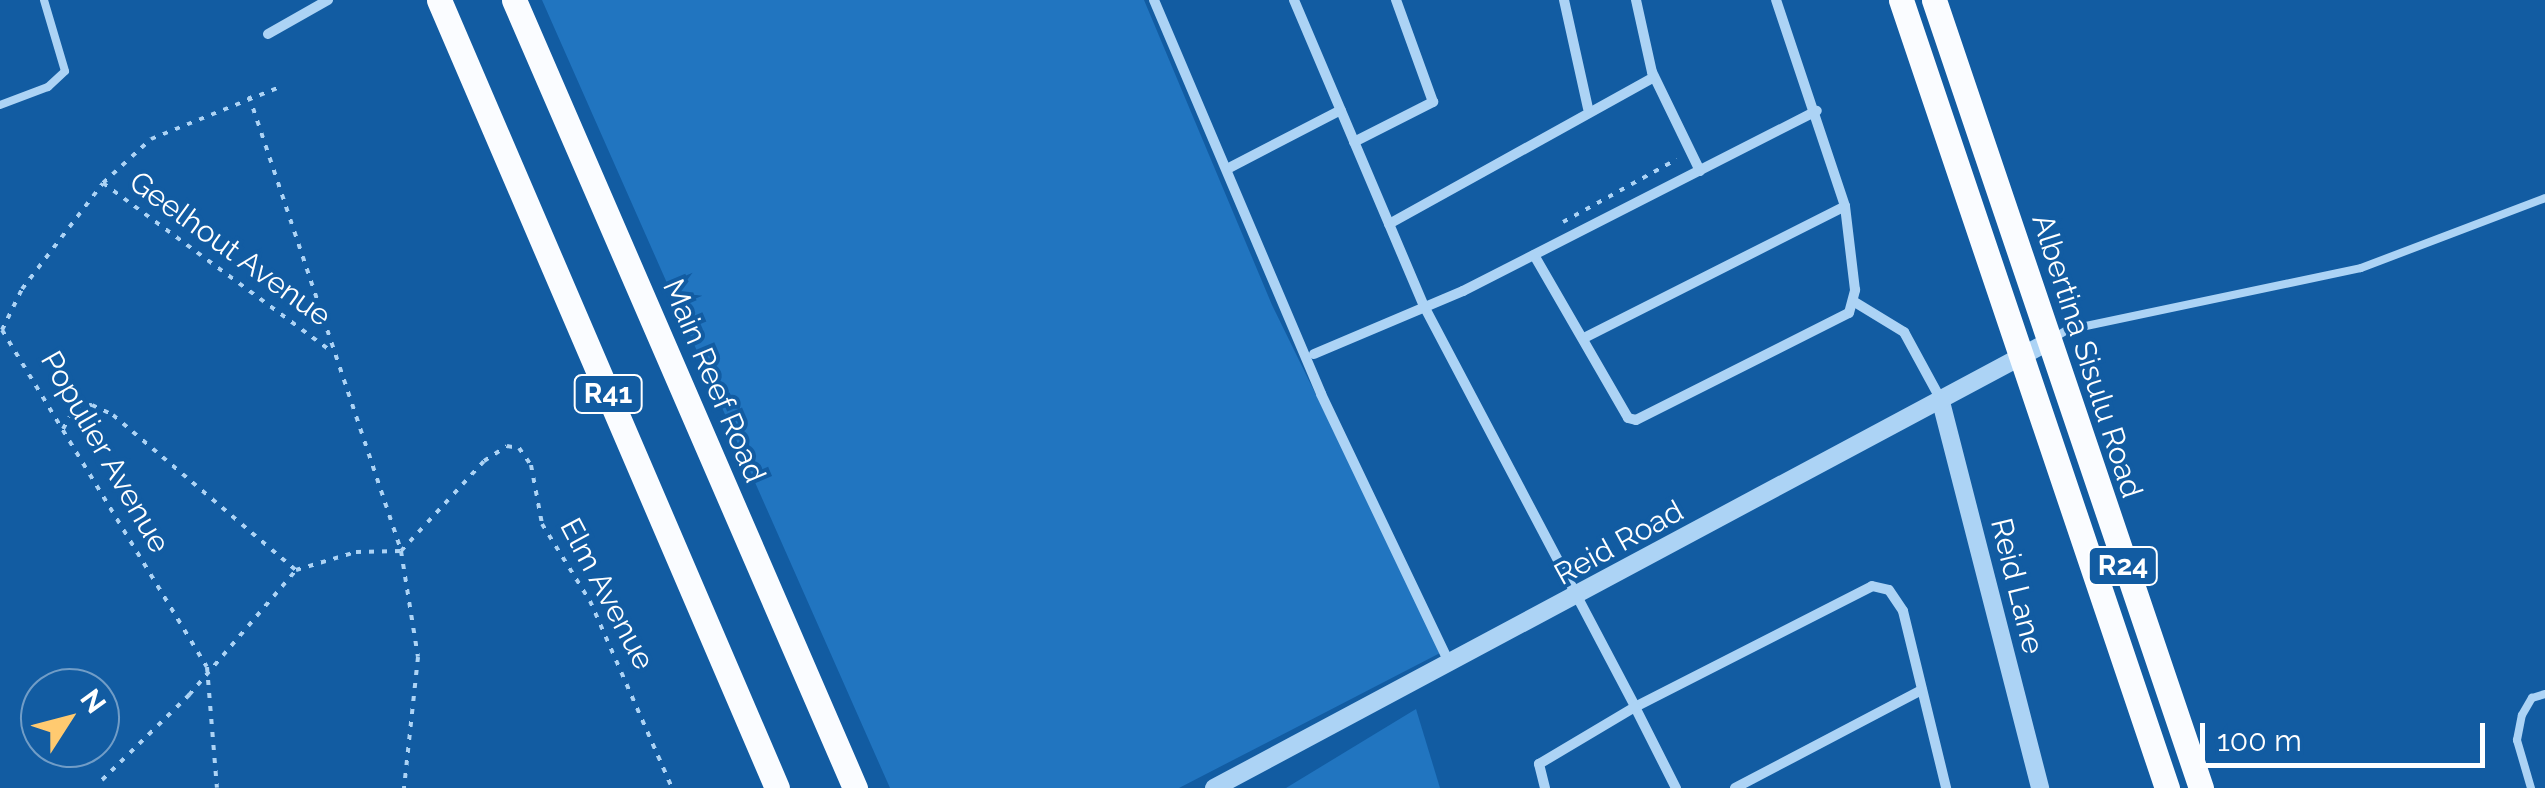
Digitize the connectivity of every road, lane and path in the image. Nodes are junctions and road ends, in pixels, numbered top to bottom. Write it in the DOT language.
graph roads {
  1 [pos="44,0"];
  2 [pos="328,0"];
  3 [pos="439,0"];
  4 [pos="514,0"];
  5 [pos="1154,0"];
  6 [pos="1294,0"];
  7 [pos="1396,0"];
  8 [pos="1564,0"];
  9 [pos="1636,0"];
  10 [pos="1776,0"];
  11 [pos="1901,0"];
  12 [pos="1934,0"];
  13 [pos="268,34"];
  14 [pos="1654,76"];
  15 [pos="277,88"];
  16 [pos="249,96"];
  17 [pos="0,105"];
  18 [pos="1588,108"];
  19 [pos="1341,110"];
  20 [pos="1816,110"];
  21 [pos="1679,127"];
  22 [pos="1354,142"];
  23 [pos="1227,168"];
  24 [pos="1700,170"];
  25 [pos="103,182"];
  26 [pos="2545,198"];
  27 [pos="1846,206"];
  28 [pos="1389,224"];
  29 [pos="1549,230"];
  30 [pos="1534,255"];
  31 [pos="1852,300"];
  32 [pos="1425,308"];
  33 [pos="1,330"];
  34 [pos="1584,338"];
  35 [pos="2048,342"];
  36 [pos="331,351"];
  37 [pos="1314,354"];
  38 [pos="2020,356"];
  39 [pos="1940,398"];
  40 [pos="63,429"];
  41 [pos="401,551"];
  42 [pos="296,570"];
  43 [pos="1576,599"];
  44 [pos="1450,665"];
  45 [pos="207,667"];
  46 [pos="1922,690"];
  47 [pos="2545,694"];
  48 [pos="1635,708"];
  49 [pos="102,780"];
  50 [pos="217,788"];
  51 [pos="404,788"];
  52 [pos="672,788"];
  53 [pos="777,788"];
  54 [pos="855,788"];
  55 [pos="1214,788"];
  56 [pos="1546,788"];
  57 [pos="1676,788"];
  58 [pos="1735,788"];
  59 [pos="1946,788"];
  60 [pos="2040,788"];
  61 [pos="2167,788"];
  62 [pos="2201,788"];
  63 [pos="2532,788"];
  1 -- 17 [label="lane"];
  2 -- 13 [label="street"];
  3 -- 53 [label="main road, R41"];
  4 -- 54 [label="main road, Main Reef Road / R41"];
  5 -- 23 [label="street"];
  6 -- 19 [label="street"];
  7 -- 22 [label="street"];
  8 -- 18 [label="street"];
  9 -- 14 [label="street"];
  10 -- 20 [label="street"];
  11 -- 38 [label="main road, Albertina Sisulu Road / R24"];
  12 -- 35 [label="main road, Albertina Sisulu Road / R24"];
  14 -- 18 [label="street"];
  14 -- 21 [label="street"];
  15 -- 16 [label="path, Populier Avenue"];
  16 -- 25 [label="path, Populier Avenue"];
  16 -- 36 [label="path"];
  18 -- 28 [label="street"];
  19 -- 22 [label="street"];
  19 -- 23 [label="street"];
  20 -- 24 [label="street"];
  20 -- 27 [label="street"];
  21 -- 24 [label="street"];
  21 -- 29 [label="path"];
  22 -- 28 [label="street"];
  23 -- 44 [label="street"];
  24 -- 30 [label="street"];
  25 -- 33 [label="path, Populier Avenue"];
  25 -- 36 [label="path, Geelhout Avenue"];
  26 -- 35 [label="lane"];
  27 -- 31 [label="street"];
  27 -- 34 [label="street"];
  28 -- 32 [label="street"];
  30 -- 32 [label="street"];
  30 -- 34 [label="street"];
  31 -- 34 [label="street"];
  31 -- 39 [label="street"];
  32 -- 37 [label="street"];
  32 -- 43 [label="street"];
  33 -- 40 [label="path, Populier Avenue"];
  35 -- 38 [label="street, Reid Road"];
  35 -- 62 [label="main road, Albertina Sisulu Road / R24"];
  36 -- 41 [label="path"];
  38 -- 39 [label="street, Reid Road"];
  38 -- 61 [label="main road, Albertina Sisulu Road / R24"];
  39 -- 43 [label="street, Reid Road"];
  39 -- 60 [label="street, Reid Lane"];
  40 -- 42 [label="path"];
  40 -- 45 [label="path, Populier Avenue"];
  41 -- 42 [label="path"];
  41 -- 51 [label="path"];
  41 -- 52 [label="path, Elm Avenue"];
  42 -- 45 [label="path"];
  43 -- 44 [label="street, Reid Road"];
  43 -- 48 [label="street"];
  44 -- 55 [label="street, Reid Road"];
  45 -- 49 [label="path"];
  45 -- 50 [label="path, Populier Avenue"];
  46 -- 48 [label="street"];
  46 -- 58 [label="street"];
  46 -- 59 [label="street"];
  47 -- 63 [label="lane"];
  48 -- 56 [label="street"];
  48 -- 57 [label="street"];
}
